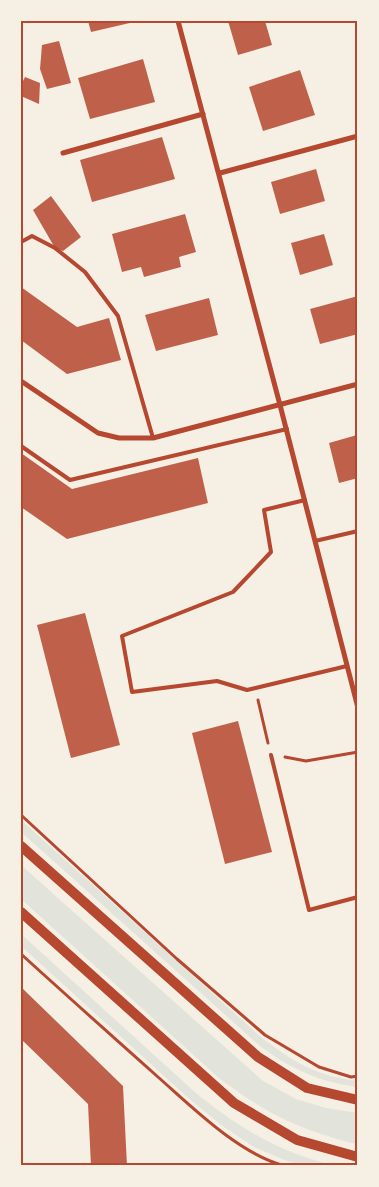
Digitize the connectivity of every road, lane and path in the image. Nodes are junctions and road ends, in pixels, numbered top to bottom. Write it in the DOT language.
graph roads {
  1 [pos="178,21"];
  2 [pos="204,114"];
  3 [pos="358,136"];
  4 [pos="63,153"];
  5 [pos="220,173"];
  6 [pos="21,242"];
  7 [pos="21,381"];
  8 [pos="358,384"];
  9 [pos="280,405"];
  10 [pos="287,429"];
  11 [pos="153,438"];
  12 [pos="21,446"];
  13 [pos="305,500"];
  14 [pos="358,531"];
  15 [pos="315,541"];
  16 [pos="347,666"];
  17 [pos="255,688"];
  18 [pos="358,708"];
  19 [pos="358,752"];
  20 [pos="270,755"];
  21 [pos="21,815"];
  22 [pos="21,846"];
  23 [pos="358,897"];
  24 [pos="21,912"];
  25 [pos="21,954"];
  26 [pos="358,1076"];
  27 [pos="358,1100"];
  28 [pos="358,1157"];
  29 [pos="285,1166"];
  1 -- 2 [label="street"];
  2 -- 4 [label="street"];
  2 -- 5 [label="street"];
  3 -- 5 [label="street"];
  5 -- 9 [label="street"];
  6 -- 11 [label="lane"];
  7 -- 11 [label="street"];
  8 -- 9 [label="street"];
  9 -- 10 [label="street"];
  9 -- 11 [label="street"];
  10 -- 12 [label="lane"];
  10 -- 13 [label="street"];
  13 -- 15 [label="street"];
  13 -- 17 [label="lane"];
  14 -- 15 [label="lane"];
  15 -- 16 [label="street"];
  16 -- 17 [label="lane"];
  16 -- 18 [label="street"];
  17 -- 20 [label="path"];
  19 -- 20 [label="path"];
  20 -- 23 [label="lane"];
  21 -- 26 [label="path"];
  22 -- 27 [label="main road"];
  24 -- 28 [label="main road"];
  25 -- 29 [label="path"];
}
